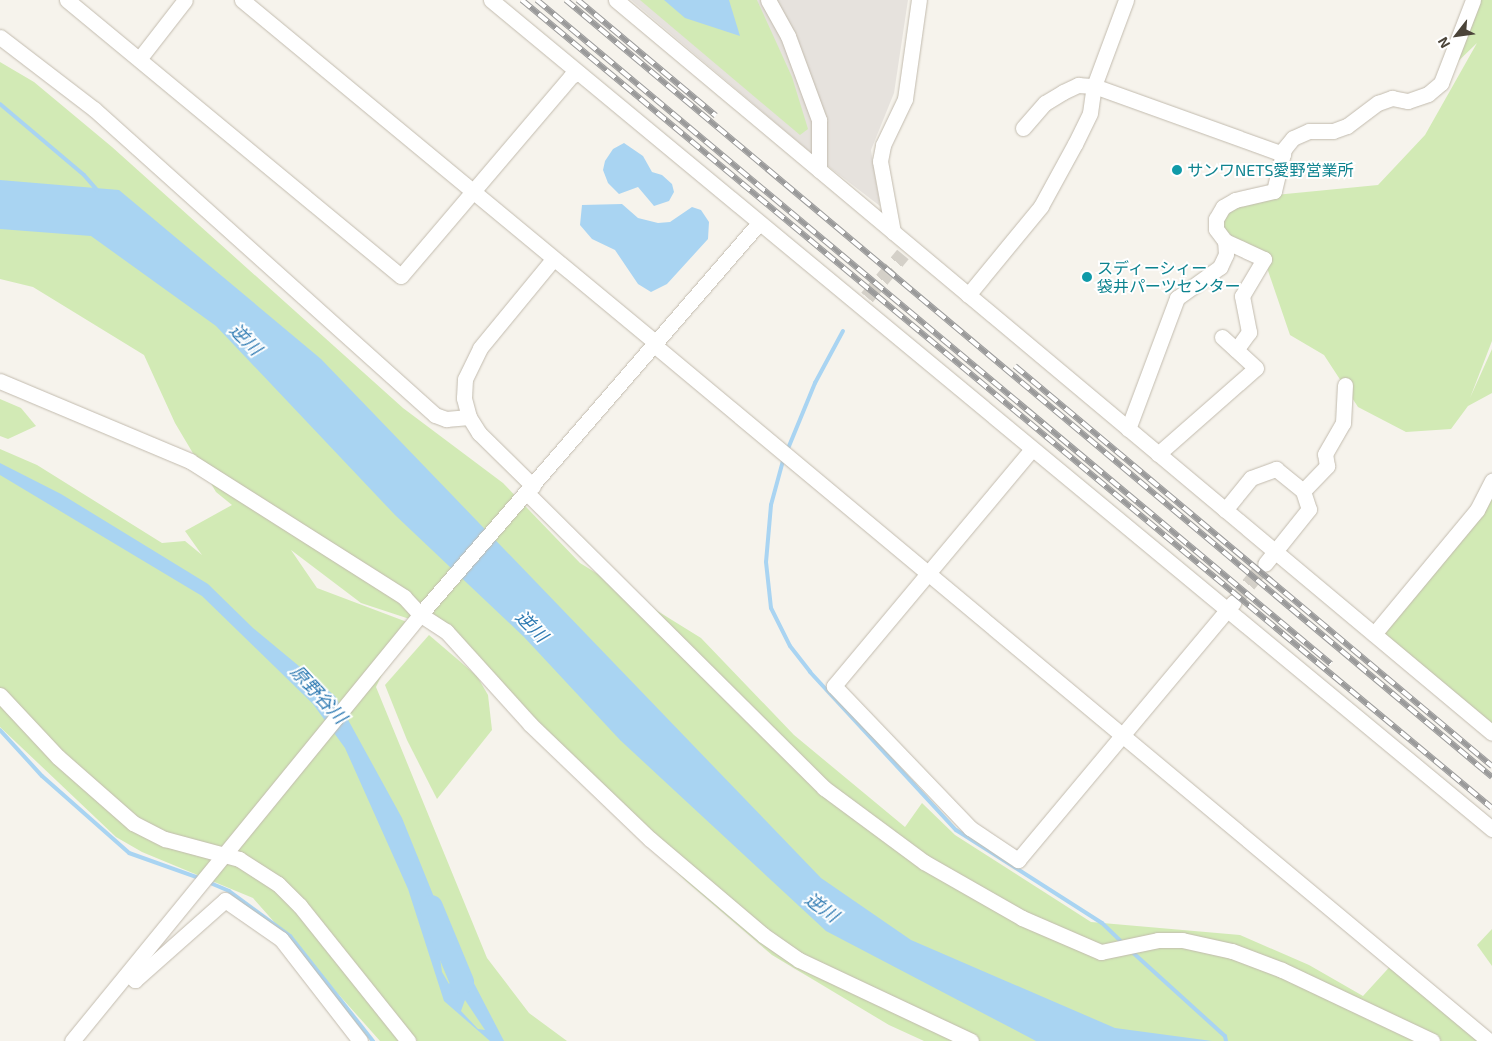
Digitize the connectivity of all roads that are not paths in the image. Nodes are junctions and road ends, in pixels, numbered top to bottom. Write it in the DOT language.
graph roads {
  1 [pos="67,0"];
  2 [pos="185,0"];
  3 [pos="242,0"];
  4 [pos="491,0"];
  5 [pos="616,0"];
  6 [pos="768,0"];
  7 [pos="919,0"];
  8 [pos="1126,0"];
  9 [pos="1473,0"];
  10 [pos="0,37"];
  11 [pos="140,58"];
  12 [pos="578,72"];
  13 [pos="1094,86"];
  14 [pos="1023,128"];
  15 [pos="1282,154"];
  16 [pos="819,170"];
  17 [pos="473,191"];
  18 [pos="759,223"];
  19 [pos="893,232"];
  20 [pos="1225,241"];
  21 [pos="553,259"];
  22 [pos="968,295"];
  23 [pos="1222,337"];
  24 [pos="654,343"];
  25 [pos="1236,350"];
  26 [pos="0,381"];
  27 [pos="1345,385"];
  28 [pos="469,416"];
  29 [pos="1128,428"];
  30 [pos="1032,449"];
  31 [pos="1158,454"];
  32 [pos="1492,482"];
  33 [pos="1303,491"];
  34 [pos="528,492"];
  35 [pos="1225,510"];
  36 [pos="1275,552"];
  37 [pos="1265,564"];
  38 [pos="928,572"];
  39 [pos="1231,606"];
  40 [pos="420,616"];
  41 [pos="1374,634"];
  42 [pos="0,695"];
  43 [pos="0,706"];
  44 [pos="1492,733"];
  45 [pos="40,734"];
  46 [pos="1122,734"];
  47 [pos="1492,829"];
  48 [pos="224,856"];
  49 [pos="128,974"];
  50 [pos="72,1041"];
  51 [pos="360,1041"];
  52 [pos="408,1041"];
  53 [pos="972,1041"];
  54 [pos="1432,1041"];
  55 [pos="1489,1041"];
  1 -- 11 [label="street"];
  2 -- 11 [label="street"];
  3 -- 17 [label="street"];
  4 -- 12 [label="street"];
  5 -- 16 [label="street"];
  6 -- 16 [label="street"];
  7 -- 19 [label="street"];
  8 -- 13 [label="street"];
  9 -- 15 [label="street"];
  10 -- 28 [label="street"];
  11 -- 17 [label="street"];
  12 -- 17 [label="street"];
  12 -- 18 [label="street"];
  13 -- 14 [label="street"];
  13 -- 15 [label="street"];
  13 -- 22 [label="street"];
  15 -- 20 [label="street"];
  16 -- 19 [label="street"];
  17 -- 21 [label="street"];
  18 -- 24 [label="street"];
  18 -- 30 [label="street"];
  19 -- 22 [label="street"];
  20 -- 25 [label="street"];
  20 -- 29 [label="street"];
  21 -- 24 [label="street"];
  21 -- 28 [label="street"];
  22 -- 29 [label="street"];
  23 -- 25 [label="street"];
  24 -- 34 [label="street"];
  24 -- 38 [label="street"];
  25 -- 31 [label="street"];
  26 -- 40 [label="street"];
  27 -- 33 [label="street"];
  28 -- 34 [label="street"];
  29 -- 31 [label="street"];
  30 -- 38 [label="street"];
  30 -- 39 [label="street"];
  31 -- 35 [label="street"];
  32 -- 41 [label="street"];
  33 -- 35 [label="street"];
  33 -- 36 [label="street"];
  34 -- 40 [label="street"];
  34 -- 54 [label="street"];
  35 -- 36 [label="street"];
  36 -- 37 [label="street"];
  36 -- 41 [label="street"];
  38 -- 46 [label="street"];
  38 -- 46 [label="street"];
  39 -- 46 [label="street"];
  39 -- 47 [label="street"];
  40 -- 48 [label="street"];
  40 -- 53 [label="street"];
  41 -- 44 [label="street"];
  42 -- 45 [label="street"];
  43 -- 45 [label="street"];
  45 -- 48 [label="street"];
  46 -- 55 [label="street"];
  48 -- 49 [label="street"];
  48 -- 52 [label="street"];
  49 -- 50 [label="street"];
  49 -- 51 [label="street"];
}
